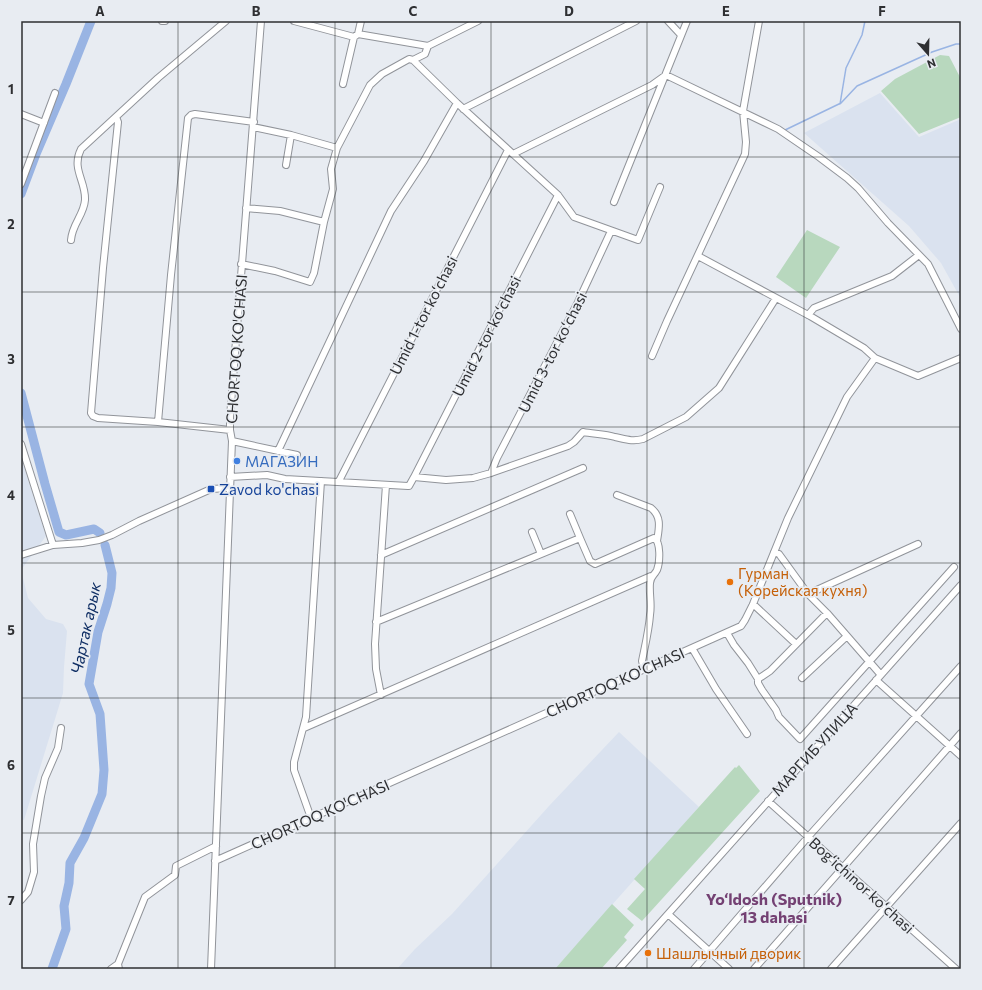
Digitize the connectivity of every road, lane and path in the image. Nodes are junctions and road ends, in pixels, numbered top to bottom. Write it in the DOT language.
graph roads {
  1 [pos="162,21"];
  2 [pos="165,21"];
  3 [pos="226,21"];
  4 [pos="261,21"];
  5 [pos="294,21"];
  6 [pos="361,21"];
  7 [pos="636,21"];
  8 [pos="668,21"];
  9 [pos="687,21"];
  10 [pos="760,21"];
  11 [pos="476,22"];
  12 [pos="356,35"];
  13 [pos="681,35"];
  14 [pos="428,46"];
  15 [pos="412,60"];
  16 [pos="666,74"];
  17 [pos="343,84"];
  18 [pos="55,93"];
  19 [pos="457,103"];
  20 [pos="464,109"];
  21 [pos="743,111"];
  22 [pos="21,114"];
  23 [pos="116,116"];
  24 [pos="44,124"];
  25 [pos="254,125"];
  26 [pos="291,136"];
  27 [pos="337,148"];
  28 [pos="510,152"];
  29 [pos="286,165"];
  30 [pos="21,184"];
  31 [pos="660,187"];
  32 [pos="558,195"];
  33 [pos="614,202"];
  34 [pos="246,208"];
  35 [pos="324,222"];
  36 [pos="611,230"];
  37 [pos="71,240"];
  38 [pos="919,255"];
  39 [pos="698,256"];
  40 [pos="241,264"];
  41 [pos="776,298"];
  42 [pos="808,315"];
  43 [pos="961,329"];
  44 [pos="652,356"];
  45 [pos="875,358"];
  46 [pos="961,358"];
  47 [pos="158,422"];
  48 [pos="230,430"];
  49 [pos="232,441"];
  50 [pos="21,444"];
  51 [pos="278,451"];
  52 [pos="297,455"];
  53 [pos="583,468"];
  54 [pos="491,473"];
  55 [pos="230,477"];
  56 [pos="414,477"];
  57 [pos="321,481"];
  58 [pos="339,481"];
  59 [pos="386,485"];
  60 [pos="230,488"];
  61 [pos="617,495"];
  62 [pos="570,514"];
  63 [pos="532,532"];
  64 [pos="580,538"];
  65 [pos="658,541"];
  66 [pos="918,544"];
  67 [pos="53,545"];
  68 [pos="774,552"];
  69 [pos="541,554"];
  70 [pos="21,555"];
  71 [pos="381,555"];
  72 [pos="954,567"];
  73 [pos="651,576"];
  74 [pos="961,585"];
  75 [pos="808,594"];
  76 [pos="753,604"];
  77 [pos="827,613"];
  78 [pos="376,622"];
  79 [pos="727,633"];
  80 [pos="847,636"];
  81 [pos="796,644"];
  82 [pos="692,648"];
  83 [pos="869,661"];
  84 [pos="961,666"];
  85 [pos="644,669"];
  86 [pos="881,675"];
  87 [pos="802,678"];
  88 [pos="758,679"];
  89 [pos="876,680"];
  90 [pos="381,695"];
  91 [pos="916,717"];
  92 [pos="62,728"];
  93 [pos="304,728"];
  94 [pos="961,733"];
  95 [pos="747,734"];
  96 [pos="950,746"];
  97 [pos="961,756"];
  98 [pos="768,801"];
  99 [pos="311,818"];
  100 [pos="961,823"];
  101 [pos="808,837"];
  102 [pos="216,846"];
  103 [pos="215,861"];
  104 [pos="842,868"];
  105 [pos="21,900"];
  106 [pos="886,906"];
  107 [pos="668,914"];
  108 [pos="709,952"];
  109 [pos="118,966"];
  110 [pos="111,969"];
  111 [pos="211,969"];
  112 [pos="619,969"];
  113 [pos="694,969"];
  114 [pos="729,969"];
  115 [pos="754,969"];
  116 [pos="831,969"];
  117 [pos="956,969"];
  1 -- 2 [label="street"];
  3 -- 23 [label="street"];
  4 -- 25 [label="street, CHORTOQ KO'CHASI"];
  5 -- 12 [label="street"];
  6 -- 12 [label="street"];
  7 -- 20 [label="street"];
  8 -- 13 [label="street"];
  9 -- 13 [label="street"];
  10 -- 21 [label="street"];
  11 -- 14 [label="street"];
  12 -- 14 [label="street"];
  12 -- 17 [label="street"];
  13 -- 16 [label="street"];
  14 -- 15 [label="street"];
  15 -- 19 [label="street"];
  15 -- 27 [label="street"];
  16 -- 21 [label="street"];
  16 -- 28 [label="street"];
  16 -- 33 [label="street"];
  18 -- 24 [label="street"];
  19 -- 20 [label="street"];
  19 -- 51 [label="street"];
  20 -- 28 [label="street"];
  21 -- 38 [label="street"];
  21 -- 39 [label="street"];
  22 -- 24 [label="street"];
  23 -- 37 [label="street"];
  23 -- 47 [label="street"];
  24 -- 30 [label="street"];
  25 -- 26 [label="street"];
  25 -- 34 [label="street, CHORTOQ KO'CHASI"];
  25 -- 47 [label="street"];
  26 -- 27 [label="street"];
  26 -- 29 [label="street"];
  27 -- 35 [label="street"];
  28 -- 32 [label="street"];
  28 -- 58 [label="street, Umid 1-tor koʻchasi"];
  31 -- 36 [label="street"];
  32 -- 36 [label="street"];
  32 -- 56 [label="street, Umid 2-tor koʻchasi"];
  34 -- 35 [label="street"];
  34 -- 40 [label="street, CHORTOQ KO'CHASI"];
  35 -- 40 [label="street"];
  36 -- 54 [label="street, Umid 3-tor koʻchasi"];
  38 -- 42 [label="street"];
  38 -- 43 [label="street"];
  39 -- 41 [label="street"];
  39 -- 44 [label="street"];
  40 -- 48 [label="street, CHORTOQ KO'CHASI"];
  41 -- 42 [label="street"];
  41 -- 54 [label="street"];
  42 -- 45 [label="street"];
  45 -- 46 [label="street"];
  45 -- 68 [label="street, CHORTOQ KO'CHASI"];
  47 -- 48 [label="street"];
  48 -- 49 [label="street, CHORTOQ KO'CHASI"];
  49 -- 51 [label="street"];
  49 -- 55 [label="street, CHORTOQ KO'CHASI"];
  50 -- 67 [label="street"];
  51 -- 52 [label="street"];
  53 -- 71 [label="street"];
  54 -- 56 [label="street"];
  55 -- 57 [label="street"];
  55 -- 60 [label="street, CHORTOQ KO'CHASI"];
  56 -- 59 [label="street"];
  57 -- 58 [label="street"];
  57 -- 93 [label="street"];
  58 -- 59 [label="street"];
  59 -- 71 [label="street"];
  60 -- 67 [label="street"];
  60 -- 102 [label="street, CHORTOQ KO'CHASI"];
  61 -- 65 [label="street"];
  62 -- 64 [label="street"];
  63 -- 69 [label="street"];
  64 -- 65 [label="street"];
  64 -- 69 [label="street"];
  65 -- 73 [label="street"];
  66 -- 75 [label="street"];
  67 -- 70 [label="street"];
  68 -- 75 [label="street"];
  68 -- 76 [label="street, CHORTOQ KO'CHASI"];
  69 -- 78 [label="street"];
  71 -- 78 [label="street"];
  72 -- 83 [label="street"];
  73 -- 85 [label="street"];
  73 -- 90 [label="street"];
  74 -- 86 [label="street, МАРГИБ УЛИЦА"];
  75 -- 77 [label="street"];
  76 -- 79 [label="street, CHORTOQ KO'CHASI"];
  76 -- 81 [label="street"];
  77 -- 80 [label="street"];
  77 -- 81 [label="street"];
  78 -- 90 [label="street"];
  79 -- 82 [label="street, CHORTOQ KO'CHASI"];
  79 -- 88 [label="street"];
  80 -- 83 [label="street"];
  80 -- 87 [label="street"];
  81 -- 88 [label="street"];
  82 -- 85 [label="street, CHORTOQ KO'CHASI"];
  82 -- 95 [label="street"];
  83 -- 86 [label="street"];
  83 -- 88 [label="street"];
  84 -- 91 [label="street"];
  85 -- 99 [label="street, CHORTOQ KO'CHASI"];
  86 -- 89 [label="street, МАРГИБ УЛИЦА"];
  89 -- 91 [label="street"];
  89 -- 98 [label="street, МАРГИБ УЛИЦА"];
  90 -- 93 [label="street"];
  91 -- 96 [label="street"];
  91 -- 101 [label="street"];
  92 -- 105 [label="street"];
  93 -- 99 [label="street"];
  94 -- 96 [label="street"];
  96 -- 97 [label="street"];
  96 -- 104 [label="street"];
  98 -- 101 [label="street, Bogʻichinor koʻchasi"];
  98 -- 107 [label="street, МАРГИБ УЛИЦА"];
  99 -- 103 [label="street, CHORTOQ KO'CHASI"];
  100 -- 106 [label="street"];
  101 -- 104 [label="street, Bogʻichinor koʻchasi"];
  101 -- 108 [label="street"];
  102 -- 103 [label="street, CHORTOQ KO'CHASI"];
  102 -- 109 [label="street"];
  103 -- 111 [label="street, CHORTOQ KO'CHASI"];
  104 -- 106 [label="street, Bogʻichinor koʻchasi"];
  104 -- 115 [label="street"];
  106 -- 116 [label="street"];
  106 -- 117 [label="street, Bogʻichinor koʻchasi"];
  107 -- 108 [label="street"];
  107 -- 112 [label="street, МАРГИБ УЛИЦА"];
  108 -- 113 [label="street"];
  108 -- 114 [label="street"];
  109 -- 110 [label="street"];
}
